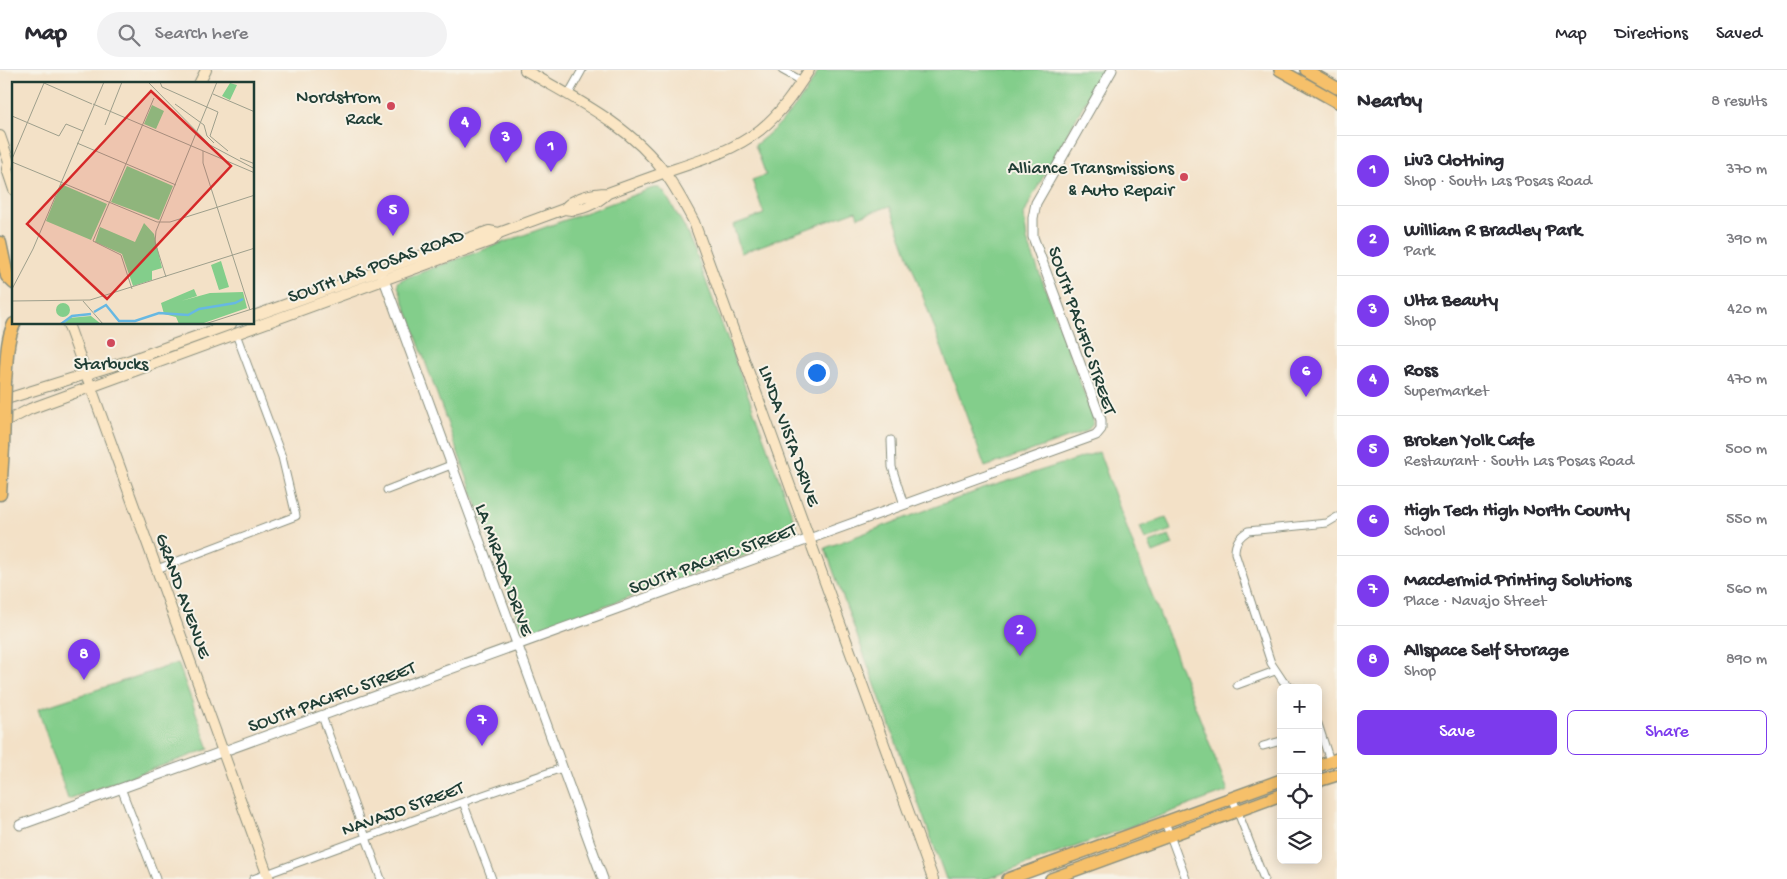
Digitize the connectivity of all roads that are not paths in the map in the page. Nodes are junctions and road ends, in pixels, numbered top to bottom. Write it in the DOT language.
graph roads {
  1 [pos="206,70"];
  2 [pos="525,70"];
  3 [pos="582,70"];
  4 [pos="782,70"];
  5 [pos="808,70"];
  6 [pos="1112,70"];
  7 [pos="1280,70"];
  8 [pos="1306,70"];
  9 [pos="802,81"];
  10 [pos="200,82"];
  11 [pos="1337,88"];
  12 [pos="568,95"];
  13 [pos="1337,102"];
  14 [pos="0,136"];
  15 [pos="12,163"];
  16 [pos="665,172"];
  17 [pos="12,184"];
  18 [pos="0,243"];
  19 [pos="382,274"];
  20 [pos="12,281"];
  21 [pos="255,316"];
  22 [pos="13,325"];
  23 [pos="68,325"];
  24 [pos="228,325"];
  25 [pos="236,334"];
  26 [pos="86,374"];
  27 [pos="90,387"];
  28 [pos="0,401"];
  29 [pos="5,422"];
  30 [pos="891,440"];
  31 [pos="452,465"];
  32 [pos="386,490"];
  33 [pos="0,494"];
  34 [pos="904,505"];
  35 [pos="1337,517"];
  36 [pos="810,539"];
  37 [pos="157,569"];
  38 [pos="517,645"];
  39 [pos="1275,671"];
  40 [pos="1287,684"];
  41 [pos="1237,685"];
  42 [pos="322,716"];
  43 [pos="1320,729"];
  44 [pos="1277,741"];
  45 [pos="1263,746"];
  46 [pos="222,751"];
  47 [pos="1334,760"];
  48 [pos="1322,764"];
  49 [pos="562,768"];
  50 [pos="1337,775"];
  51 [pos="1322,780"];
  52 [pos="1277,781"];
  53 [pos="122,788"];
  54 [pos="1277,796"];
  55 [pos="1232,797"];
  56 [pos="463,802"];
  57 [pos="1237,811"];
  58 [pos="1165,822"];
  59 [pos="20,825"];
  60 [pos="1170,836"];
  61 [pos="366,838"];
  62 [pos="268,876"];
  63 [pos="156,879"];
  64 [pos="254,879"];
  65 [pos="381,879"];
  66 [pos="492,879"];
  67 [pos="603,879"];
  68 [pos="933,879"];
  69 [pos="1008,879"];
  70 [pos="1051,879"];
  71 [pos="1186,879"];
  72 [pos="1264,879"];
  1 -- 10 [label="main road"];
  2 -- 12 [label="main road, LINDA VISTA DRIVE"];
  3 -- 12 [label="street"];
  4 -- 9 [label="street"];
  5 -- 9 [label="main road, SOUTH LAS POSAS ROAD"];
  6 -- 34 [label="street, SOUTH PACIFIC STREET"];
  7 -- 13 [label="main road"];
  8 -- 11 [label="main road"];
  9 -- 16 [label="main road, SOUTH LAS POSAS ROAD"];
  12 -- 16 [label="main road, LINDA VISTA DRIVE"];
  14 -- 15 [label="main road"];
  15 -- 17 [label="main road"];
  16 -- 19 [label="main road, SOUTH LAS POSAS ROAD"];
  16 -- 36 [label="main road, LINDA VISTA DRIVE"];
  18 -- 20 [label="highway"];
  19 -- 21 [label="main road, SOUTH LAS POSAS ROAD"];
  19 -- 25 [label="main road, SOUTH LAS POSAS ROAD"];
  19 -- 31 [label="street, LA MIRADA DRIVE"];
  22 -- 33 [label="highway, bridge"];
  23 -- 26 [label="main road, GRAND AVENUE"];
  24 -- 26 [label="main road"];
  25 -- 27 [label="main road, SOUTH LAS POSAS ROAD"];
  25 -- 37 [label="street"];
  26 -- 27 [label="main road, GRAND AVENUE"];
  26 -- 28 [label="main road"];
  27 -- 29 [label="main road, SOUTH LAS POSAS ROAD"];
  27 -- 37 [label="main road, GRAND AVENUE"];
  30 -- 34 [label="street"];
  31 -- 32 [label="street"];
  31 -- 38 [label="street, LA MIRADA DRIVE"];
  34 -- 36 [label="street, SOUTH PACIFIC STREET"];
  35 -- 39 [label="street"];
  36 -- 38 [label="street, SOUTH PACIFIC STREET"];
  36 -- 68 [label="main road, LINDA VISTA DRIVE"];
  37 -- 46 [label="main road, GRAND AVENUE"];
  38 -- 42 [label="street, SOUTH PACIFIC STREET"];
  38 -- 49 [label="street, LA MIRADA DRIVE"];
  39 -- 40 [label="street"];
  39 -- 41 [label="street"];
  42 -- 46 [label="street, SOUTH PACIFIC STREET"];
  42 -- 61 [label="street"];
  43 -- 47 [label="street"];
  44 -- 45 [label="street"];
  46 -- 53 [label="street, SOUTH PACIFIC STREET"];
  46 -- 62 [label="main road, GRAND AVENUE"];
  47 -- 48 [label="main road"];
  49 -- 56 [label="street, NAVAJO STREET"];
  49 -- 67 [label="street, LA MIRADA DRIVE"];
  50 -- 51 [label="main road"];
  52 -- 55 [label="main road"];
  53 -- 59 [label="street, SOUTH PACIFIC STREET"];
  53 -- 63 [label="street"];
  54 -- 57 [label="main road"];
  55 -- 57 [label="street"];
  55 -- 58 [label="main road"];
  56 -- 61 [label="street, NAVAJO STREET"];
  56 -- 66 [label="street"];
  57 -- 60 [label="main road"];
  57 -- 72 [label="street"];
  58 -- 60 [label="street"];
  58 -- 69 [label="main road"];
  60 -- 70 [label="main road"];
  60 -- 71 [label="street"];
  61 -- 62 [label="street, NAVAJO STREET"];
  61 -- 65 [label="street"];
  62 -- 64 [label="street, NAVAJO STREET"];
}
